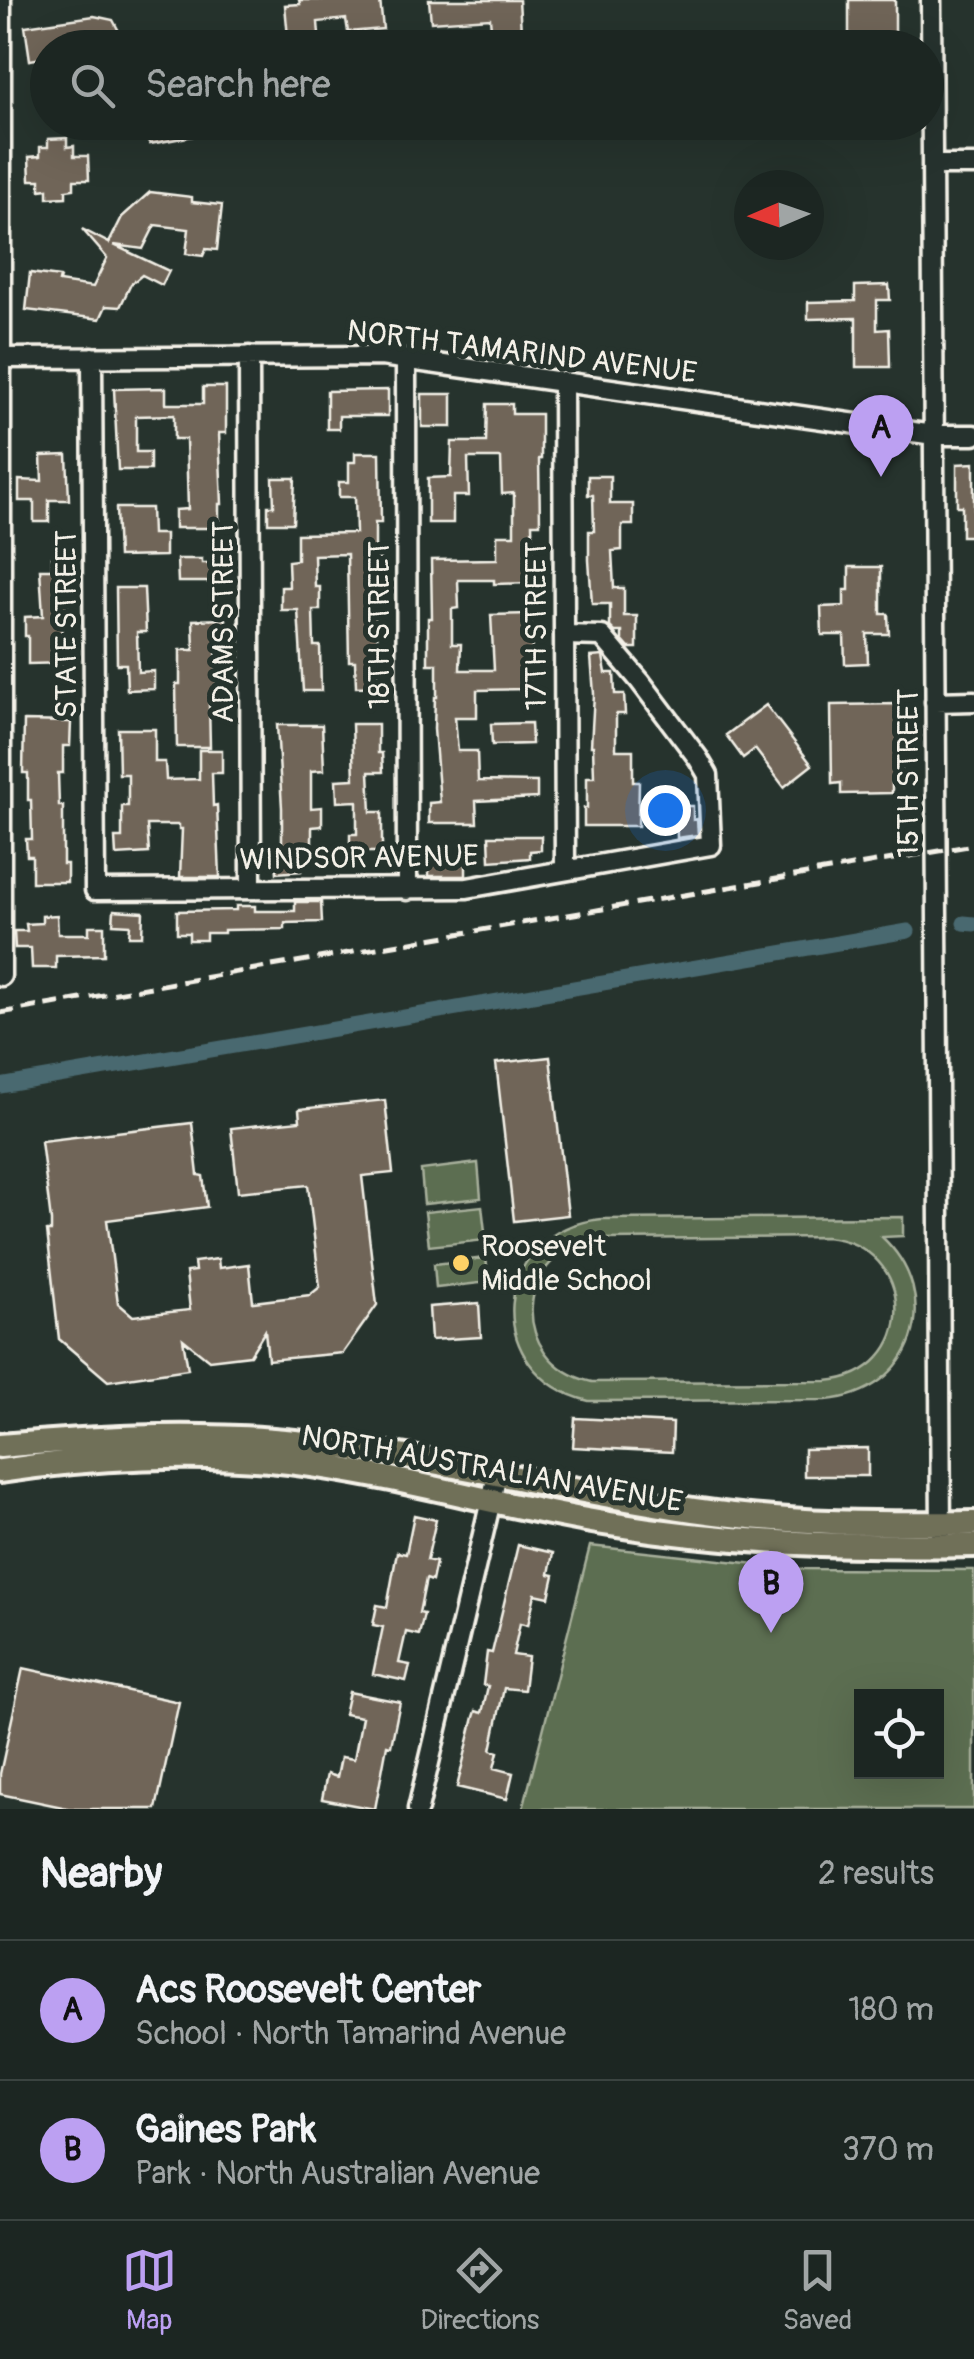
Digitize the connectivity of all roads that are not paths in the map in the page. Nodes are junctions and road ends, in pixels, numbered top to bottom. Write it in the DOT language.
graph roads {
  1 [pos="0,0"];
  2 [pos="931,0"];
  3 [pos="931,30"];
  4 [pos="932,140"];
  5 [pos="932,165"];
  6 [pos="974,165"];
  7 [pos="249,356"];
  8 [pos="92,357"];
  9 [pos="0,358"];
  10 [pos="406,360"];
  11 [pos="563,382"];
  12 [pos="934,435"];
  13 [pos="974,435"];
  14 [pos="564,635"];
  15 [pos="974,701"];
  16 [pos="935,702"];
  17 [pos="565,870"];
  18 [pos="252,888"];
  19 [pos="95,890"];
  20 [pos="408,890"];
  21 [pos="2,976"];
  22 [pos="0,1446"];
  23 [pos="0,1471"];
  24 [pos="496,1475"];
  25 [pos="490,1500"];
  26 [pos="974,1523"];
  27 [pos="941,1534"];
  28 [pos="974,1545"];
  29 [pos="418,1809"];
  1 -- 9 [label="street"];
  2 -- 3 [label="street, 15TH STREET"];
  4 -- 5 [label="street, 15TH STREET"];
  5 -- 6 [label="street"];
  5 -- 12 [label="street, 15TH STREET"];
  7 -- 8 [label="street, NORTH TAMARIND AVENUE"];
  7 -- 10 [label="street, NORTH TAMARIND AVENUE"];
  7 -- 18 [label="street, ADAMS STREET"];
  8 -- 9 [label="street, NORTH TAMARIND AVENUE"];
  8 -- 19 [label="street, STATE STREET"];
  9 -- 21 [label="street"];
  10 -- 11 [label="street, NORTH TAMARIND AVENUE"];
  10 -- 20 [label="street, 18TH STREET"];
  11 -- 12 [label="street, NORTH TAMARIND AVENUE"];
  11 -- 14 [label="street, 17TH STREET"];
  12 -- 13 [label="street, NORTH TAMARIND AVENUE"];
  12 -- 16 [label="street, 15TH STREET"];
  14 -- 17 [label="street, 17TH STREET"];
  14 -- 17 [label="street, WINDSOR AVENUE"];
  15 -- 16 [label="street"];
  16 -- 27 [label="street, 15TH STREET"];
  17 -- 20 [label="street, WINDSOR AVENUE"];
  18 -- 19 [label="street, WINDSOR AVENUE"];
  18 -- 20 [label="street, WINDSOR AVENUE"];
  22 -- 24 [label="main road, NORTH AUSTRALIAN AVENUE"];
  23 -- 25 [label="main road, NORTH AUSTRALIAN AVENUE"];
  24 -- 25 [label="street"];
  24 -- 27 [label="main road, NORTH AUSTRALIAN AVENUE"];
  25 -- 27 [label="main road, NORTH AUSTRALIAN AVENUE"];
  25 -- 29 [label="street"];
  26 -- 27 [label="main road, NORTH AUSTRALIAN AVENUE"];
  27 -- 28 [label="main road, NORTH AUSTRALIAN AVENUE"];
}
